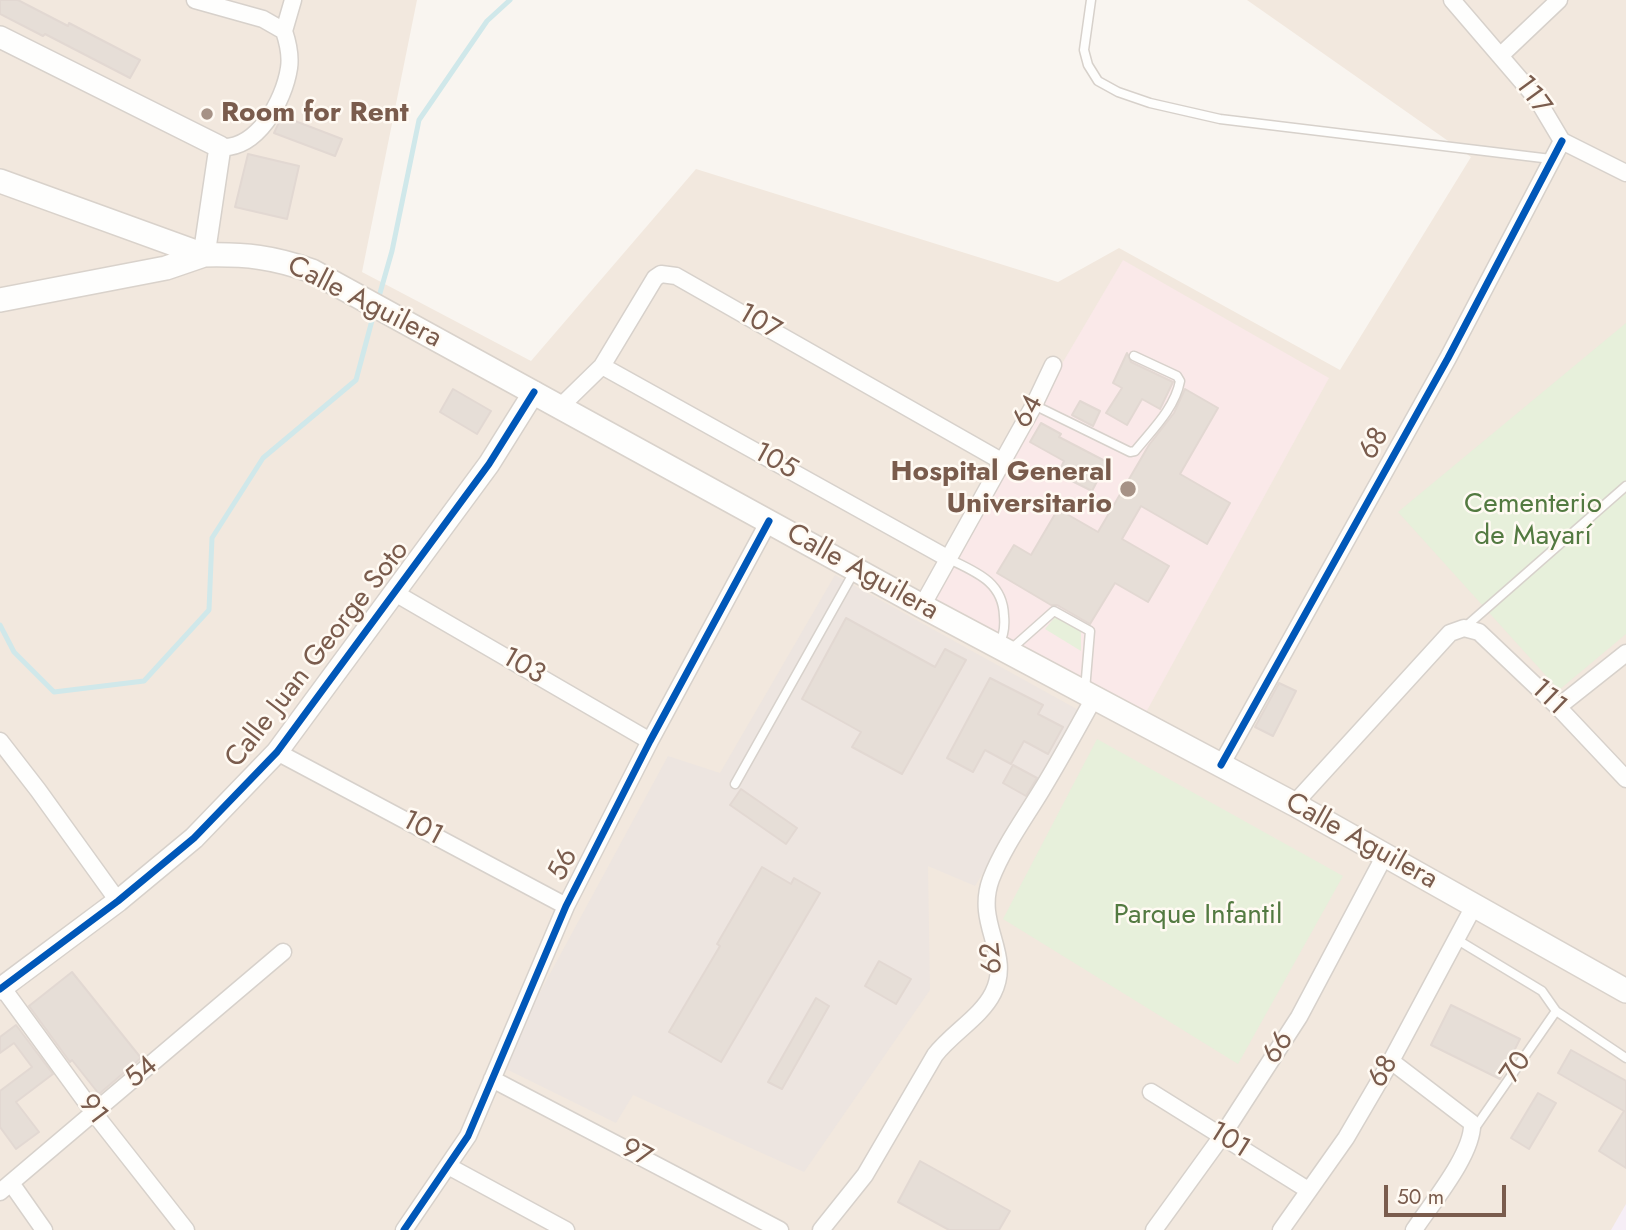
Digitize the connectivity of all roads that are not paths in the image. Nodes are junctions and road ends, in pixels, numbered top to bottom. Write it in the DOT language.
graph roads {
  1 [pos="195,0"];
  2 [pos="293,0"];
  3 [pos="1091,0"];
  4 [pos="1451,0"];
  5 [pos="1559,0"];
  6 [pos="284,31"];
  7 [pos="0,37"];
  8 [pos="1500,56"];
  9 [pos="1562,141"];
  10 [pos="220,148"];
  11 [pos="1551,159"];
  12 [pos="1626,173"];
  13 [pos="0,181"];
  14 [pos="163,240"];
  15 [pos="204,255"];
  16 [pos="161,269"];
  17 [pos="0,300"];
  18 [pos="1134,356"];
  19 [pos="1053,365"];
  20 [pos="602,366"];
  21 [pos="534,392"];
  22 [pos="1034,405"];
  23 [pos="560,407"];
  24 [pos="1003,462"];
  25 [pos="1626,486"];
  26 [pos="769,522"];
  27 [pos="949,559"];
  28 [pos="856,569"];
  29 [pos="395,593"];
  30 [pos="922,606"];
  31 [pos="1464,628"];
  32 [pos="1003,649"];
  33 [pos="1626,653"];
  34 [pos="1090,695"];
  35 [pos="1558,707"];
  36 [pos="0,741"];
  37 [pos="650,741"];
  38 [pos="277,752"];
  39 [pos="1220,765"];
  40 [pos="1626,779"];
  41 [pos="735,784"];
  42 [pos="1294,804"];
  43 [pos="1385,855"];
  44 [pos="118,901"];
  45 [pos="1474,905"];
  46 [pos="566,906"];
  47 [pos="1456,939"];
  48 [pos="284,952"];
  49 [pos="1,988"];
  50 [pos="1626,991"];
  51 [pos="1556,1011"];
  52 [pos="1626,1058"];
  53 [pos="1391,1061"];
  54 [pos="492,1079"];
  55 [pos="1151,1092"];
  56 [pos="94,1113"];
  57 [pos="1472,1132"];
  58 [pos="1222,1136"];
  59 [pos="448,1166"];
  60 [pos="6,1188"];
  61 [pos="1308,1190"];
  62 [pos="44,1230"];
  63 [pos="186,1230"];
  64 [pos="404,1230"];
  65 [pos="565,1230"];
  66 [pos="780,1230"];
  67 [pos="821,1230"];
  68 [pos="1154,1230"];
  69 [pos="1281,1230"];
  70 [pos="1414,1230"];
  1 -- 6 [label="street"];
  2 -- 6 [label="street"];
  3 -- 11 [label="lane"];
  4 -- 8 [label="street, 117"];
  5 -- 8 [label="street"];
  6 -- 10 [label="street"];
  7 -- 10 [label="street"];
  8 -- 9 [label="street, 117"];
  9 -- 11 [label="street, 68"];
  9 -- 12 [label="street, 117"];
  10 -- 15 [label="street"];
  11 -- 39 [label="street, 68"];
  13 -- 14 [label="main road, Calle Aguilera"];
  14 -- 15 [label="main road, Calle Aguilera"];
  14 -- 16 [label="main road"];
  15 -- 16 [label="main road"];
  15 -- 21 [label="main road, Calle Aguilera"];
  16 -- 17 [label="main road"];
  18 -- 22 [label="lane"];
  19 -- 22 [label="street, 64"];
  20 -- 23 [label="street, 107"];
  20 -- 24 [label="street, 107"];
  20 -- 27 [label="street, 105"];
  21 -- 23 [label="main road, Calle Aguilera"];
  21 -- 29 [label="street, Calle Juan George Soto"];
  22 -- 24 [label="street, 64"];
  23 -- 26 [label="main road, Calle Aguilera"];
  24 -- 27 [label="street, 64"];
  25 -- 31 [label="lane"];
  26 -- 28 [label="main road, Calle Aguilera"];
  26 -- 37 [label="street, 56"];
  27 -- 30 [label="street, 64"];
  27 -- 32 [label="lane"];
  28 -- 30 [label="main road, Calle Aguilera"];
  28 -- 41 [label="lane"];
  29 -- 37 [label="street, 103"];
  29 -- 38 [label="street, Calle Juan George Soto"];
  30 -- 32 [label="main road, Calle Aguilera"];
  31 -- 35 [label="street, 111"];
  31 -- 42 [label="street"];
  32 -- 34 [label="main road, Calle Aguilera"];
  32 -- 34 [label="lane"];
  33 -- 35 [label="street"];
  34 -- 39 [label="main road, Calle Aguilera"];
  34 -- 67 [label="street, 62"];
  35 -- 40 [label="street, 111"];
  36 -- 44 [label="street"];
  37 -- 46 [label="street, 56"];
  38 -- 44 [label="street, Calle Juan George Soto"];
  38 -- 46 [label="street, 101"];
  39 -- 42 [label="main road, Calle Aguilera"];
  42 -- 43 [label="main road, Calle Aguilera"];
  43 -- 45 [label="main road, Calle Aguilera"];
  43 -- 58 [label="street, 66"];
  44 -- 49 [label="street, Calle Juan George Soto"];
  45 -- 47 [label="street, 68"];
  45 -- 50 [label="main road, Calle Aguilera"];
  46 -- 54 [label="street, 56"];
  47 -- 51 [label="lane"];
  47 -- 53 [label="street, 68"];
  48 -- 56 [label="street, 54"];
  49 -- 56 [label="street, 91"];
  51 -- 52 [label="lane"];
  51 -- 57 [label="lane, 70"];
  53 -- 57 [label="street"];
  53 -- 61 [label="street, 68"];
  54 -- 59 [label="street, 56"];
  54 -- 66 [label="street, 97"];
  55 -- 58 [label="street, 101"];
  56 -- 60 [label="street, 54"];
  56 -- 63 [label="street, 91"];
  57 -- 70 [label="street, 70"];
  58 -- 61 [label="street, 101"];
  58 -- 68 [label="street, 66"];
  59 -- 64 [label="street, 56"];
  59 -- 65 [label="street"];
  60 -- 62 [label="street"];
  61 -- 69 [label="street, 68"];
}
